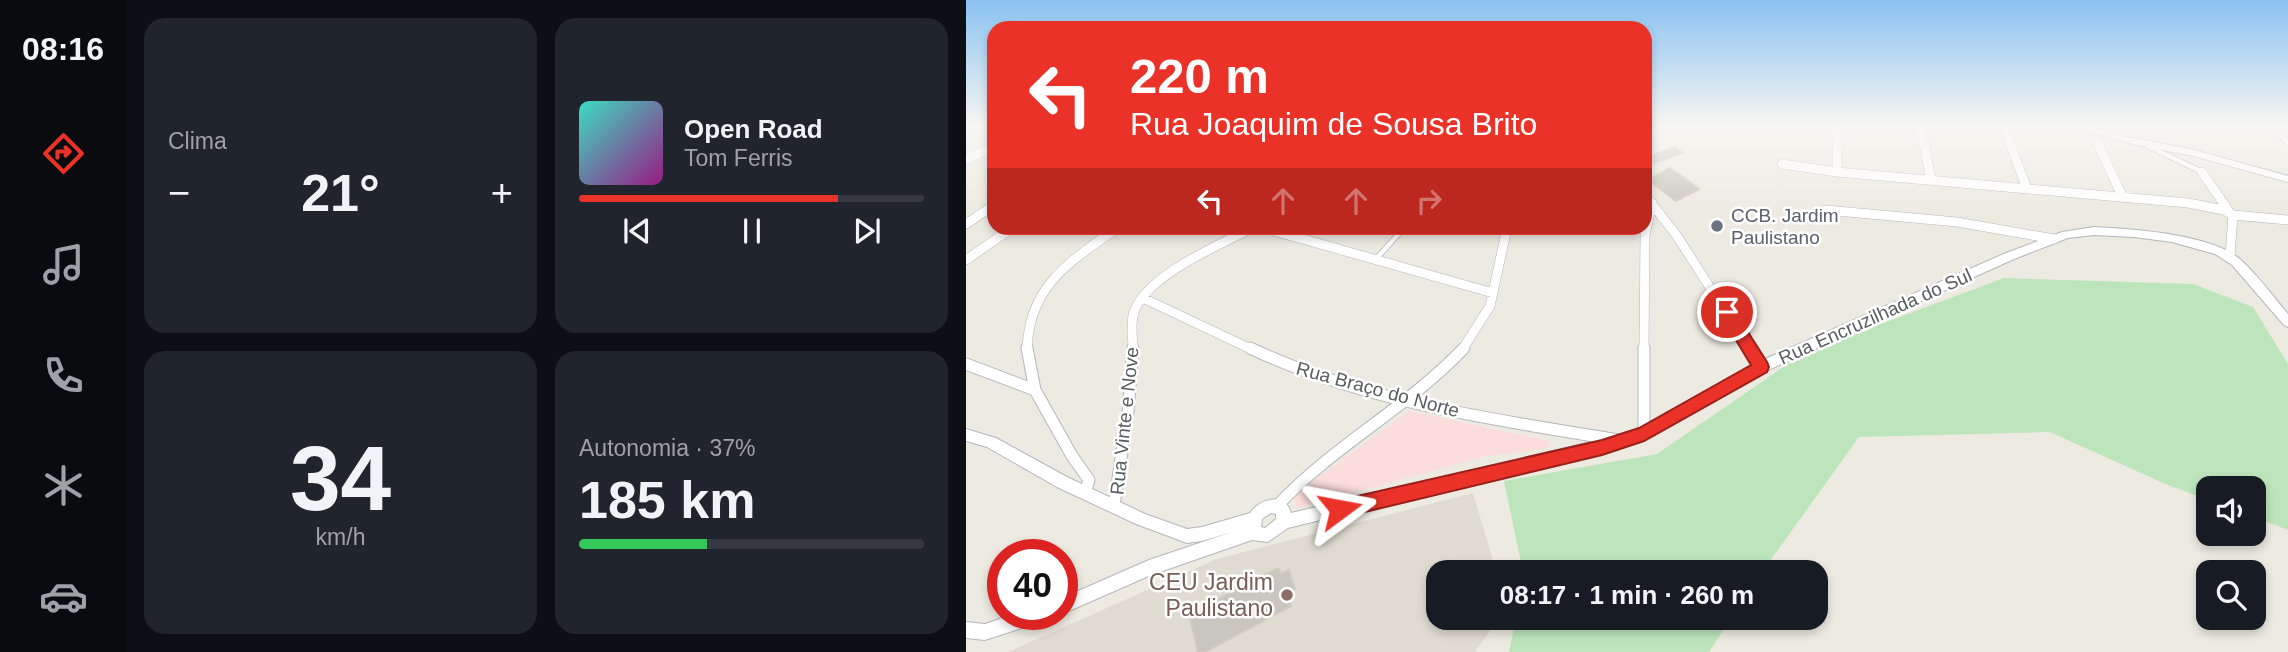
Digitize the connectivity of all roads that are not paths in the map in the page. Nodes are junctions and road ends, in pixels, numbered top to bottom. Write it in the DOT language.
graph roads {
  1 [pos="1837,155"];
  2 [pos="1926,155"];
  3 [pos="2015,155"];
  4 [pos="2103,155"];
  5 [pos="2171,155"];
  6 [pos="2203,155"];
  7 [pos="1782,164"];
  8 [pos="1837,172"];
  9 [pos="2202,172"];
  10 [pos="1931,179"];
  11 [pos="2288,179"];
  12 [pos="2027,189"];
  13 [pos="2123,198"];
  14 [pos="1652,203"];
  15 [pos="987,210"];
  16 [pos="1826,210"];
  17 [pos="2230,213"];
  18 [pos="2288,220"];
  19 [pos="966,224"];
  20 [pos="1002,235"];
  21 [pos="1107,235"];
  22 [pos="1240,235"];
  23 [pos="1288,235"];
  24 [pos="1398,235"];
  25 [pos="1505,235"];
  26 [pos="1645,235"];
  27 [pos="2054,239"];
  28 [pos="2230,256"];
  29 [pos="966,260"];
  30 [pos="1375,260"];
  31 [pos="1493,293"];
  32 [pos="1143,298"];
  33 [pos="2288,322"];
  34 [pos="966,364"];
  35 [pos="1761,367"];
  36 [pos="1035,390"];
  37 [pos="1404,400"];
  38 [pos="1644,434"];
  39 [pos="966,435"];
  40 [pos="1625,441"];
  41 [pos="1085,493"];
  42 [pos="1114,505"];
  43 [pos="1277,506"];
  44 [pos="1284,522"];
  45 [pos="1253,526"];
  46 [pos="1187,536"];
  47 [pos="1185,557"];
  48 [pos="1078,599"];
  49 [pos="966,630"];
  50 [pos="991,630"];
  1 -- 8 [label="street"];
  2 -- 10 [label="street"];
  3 -- 12 [label="street"];
  4 -- 13 [label="street"];
  5 -- 9 [label="lane"];
  6 -- 11 [label="street"];
  7 -- 8 [label="street"];
  8 -- 10 [label="street"];
  9 -- 17 [label="street"];
  10 -- 12 [label="street"];
  12 -- 13 [label="street"];
  13 -- 17 [label="street"];
  14 -- 35 [label="street"];
  15 -- 19 [label="street"];
  16 -- 27 [label="street"];
  17 -- 18 [label="street"];
  17 -- 28 [label="street"];
  20 -- 29 [label="street"];
  21 -- 36 [label="street"];
  22 -- 32 [label="street"];
  23 -- 30 [label="street"];
  24 -- 30 [label="lane"];
  25 -- 31 [label="street"];
  26 -- 38 [label="street"];
  27 -- 28 [label="street, Rua Encruzilhada do Sul"];
  27 -- 35 [label="street, Rua Encruzilhada do Sul"];
  28 -- 33 [label="street, Rua Encruzilhada do Sul"];
  30 -- 31 [label="street"];
  31 -- 37 [label="street"];
  32 -- 37 [label="street, Rua Braço do Norte"];
  32 -- 42 [label="street, Rua Vinte e Nove"];
  34 -- 36 [label="street"];
  35 -- 38 [label="street, Rua Encruzilhada do Sul"];
  36 -- 41 [label="street"];
  37 -- 40 [label="street, Rua Braço do Norte"];
  37 -- 43 [label="street"];
  38 -- 40 [label="street, Rua Encruzilhada do Sul"];
  39 -- 41 [label="street"];
  40 -- 44 [label="street, Rua Encruzilhada do Sul"];
  41 -- 42 [label="street"];
  42 -- 46 [label="street"];
  43 -- 44 [label="street"];
  43 -- 45 [label="street"];
  44 -- 45 [label="street"];
  45 -- 46 [label="street"];
  45 -- 47 [label="street"];
  46 -- 47 [label="street"];
  47 -- 48 [label="street"];
  49 -- 50 [label="street"];
}
